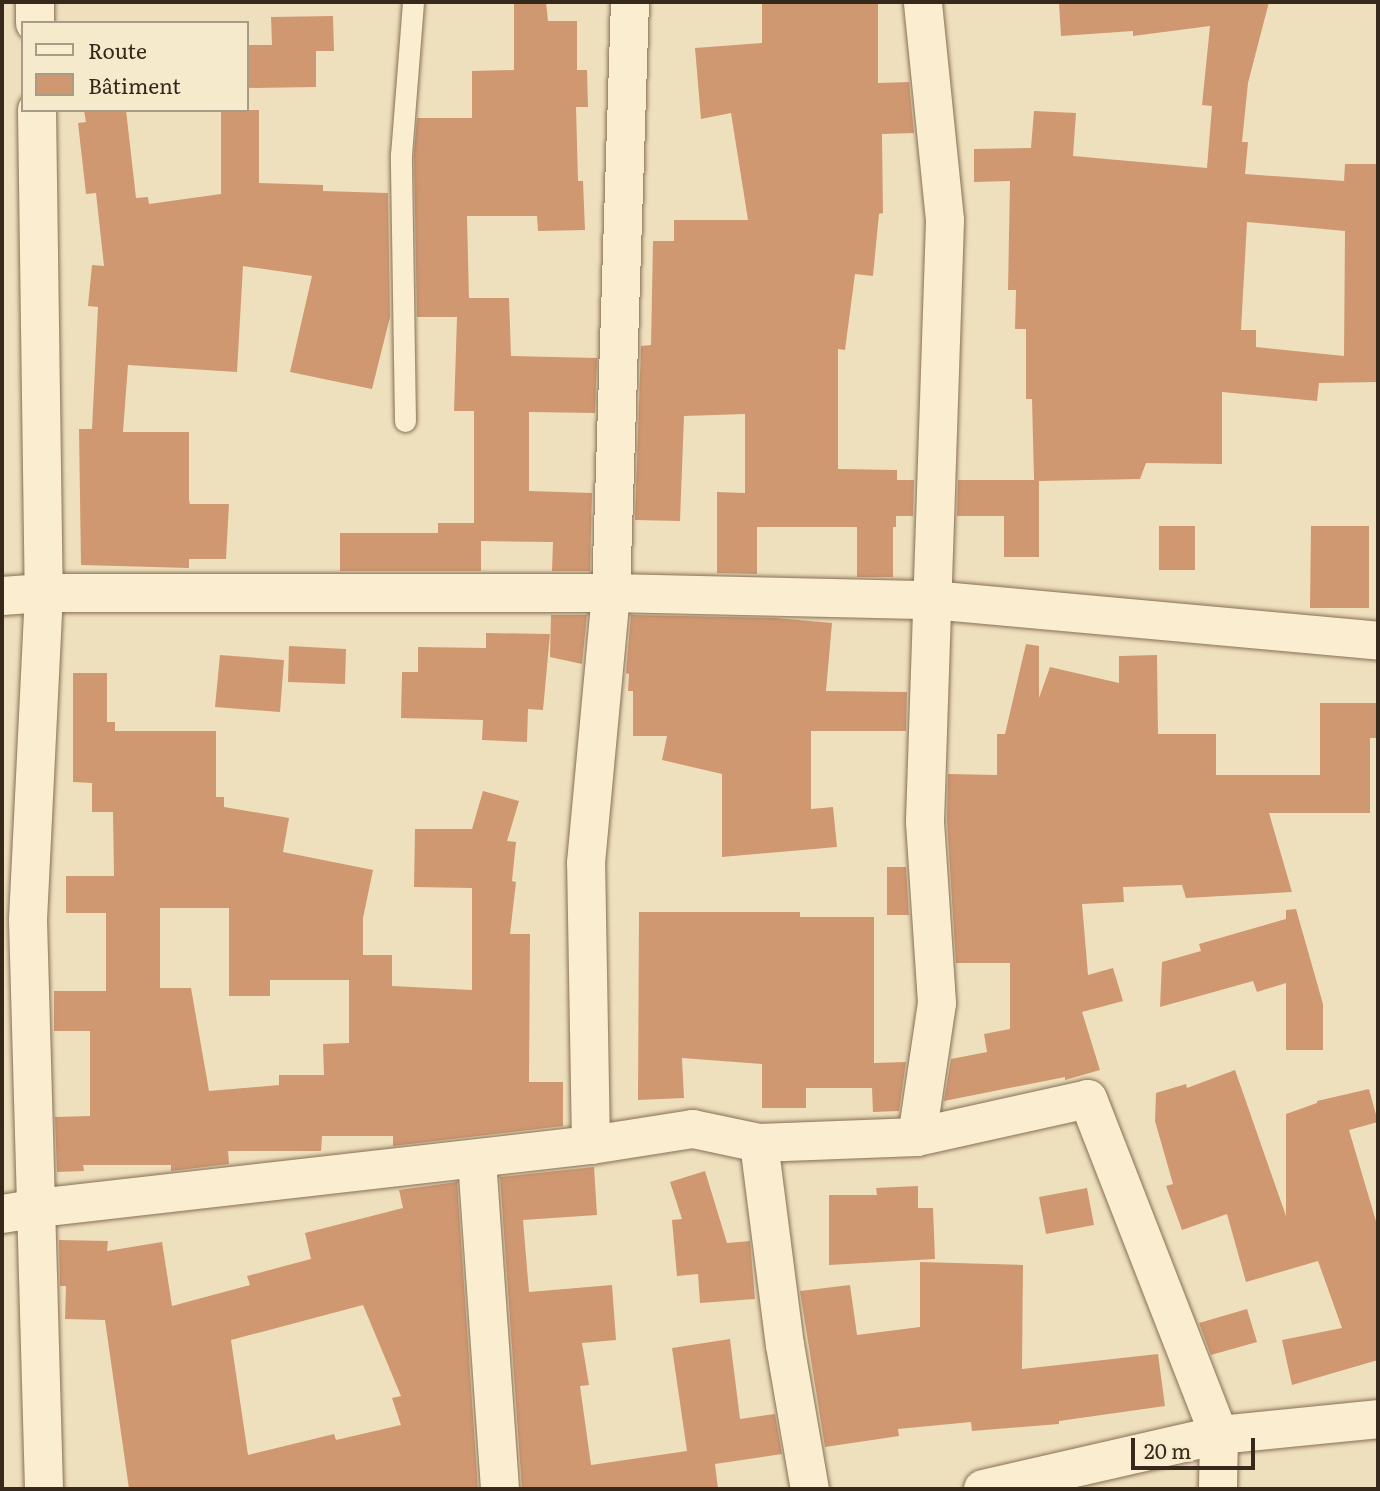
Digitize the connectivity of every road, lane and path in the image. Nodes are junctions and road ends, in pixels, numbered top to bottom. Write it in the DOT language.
graph roads {
  1 [pos="35,2"];
  2 [pos="412,2"];
  3 [pos="630,2"];
  4 [pos="923,2"];
  5 [pos="35,21"];
  6 [pos="37,112"];
  7 [pos="405,421"];
  8 [pos="44,593"];
  9 [pos="611,593"];
  10 [pos="2,596"];
  11 [pos="932,600"];
  12 [pos="1378,640"];
  13 [pos="15,920"];
  14 [pos="917,1137"];
  15 [pos="759,1143"];
  16 [pos="591,1145"];
  17 [pos="477,1160"];
  18 [pos="20,1211"];
  19 [pos="1378,1419"];
  20 [pos="1219,1436"];
  21 [pos="44,1489"];
  22 [pos="500,1489"];
  23 [pos="810,1489"];
  24 [pos="983,1489"];
  25 [pos="1218,1489"];
  1 -- 5 [label="street"];
  2 -- 7 [label="lane"];
  3 -- 9 [label="street"];
  4 -- 11 [label="street"];
  6 -- 8 [label="street"];
  8 -- 9 [label="street"];
  8 -- 10 [label="street"];
  8 -- 13 [label="street"];
  9 -- 11 [label="street"];
  9 -- 16 [label="street"];
  11 -- 12 [label="street"];
  11 -- 14 [label="street"];
  13 -- 18 [label="street"];
  14 -- 15 [label="street"];
  14 -- 20 [label="street"];
  15 -- 16 [label="street"];
  15 -- 23 [label="street"];
  16 -- 17 [label="street"];
  17 -- 18 [label="street"];
  17 -- 22 [label="street"];
  18 -- 21 [label="street"];
  19 -- 20 [label="street"];
  20 -- 24 [label="street"];
  20 -- 25 [label="street"];
}
